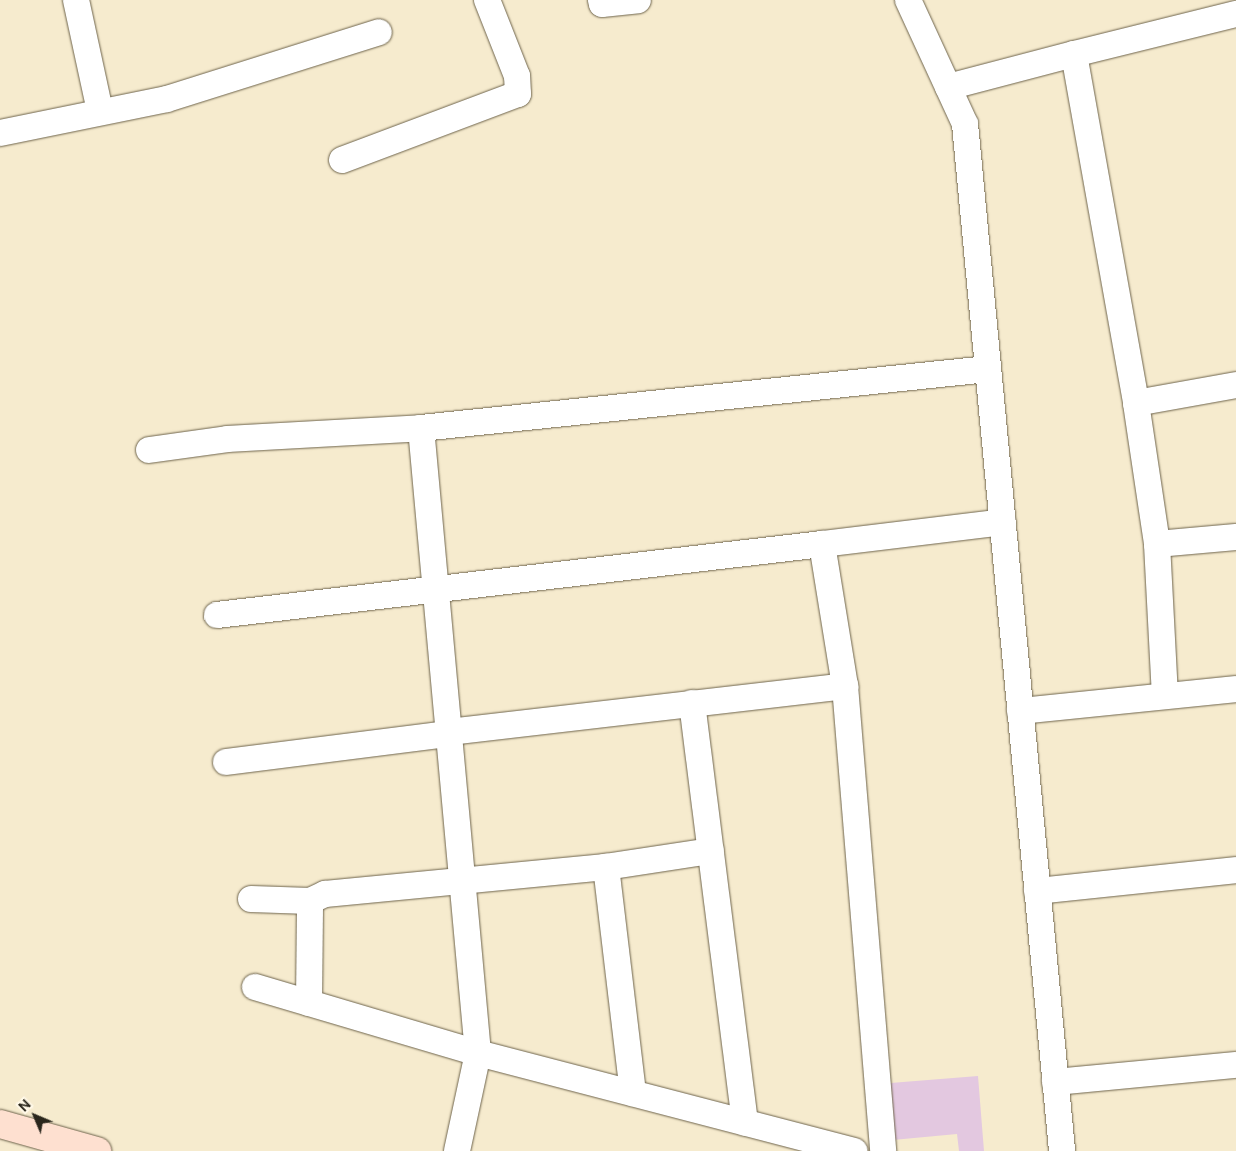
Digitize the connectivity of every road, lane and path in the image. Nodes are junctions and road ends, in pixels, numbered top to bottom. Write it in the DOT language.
graph roads {
  1 [pos="76,0"];
  2 [pos="487,0"];
  3 [pos="601,0"];
  4 [pos="638,0"];
  5 [pos="916,2"];
  6 [pos="1236,14"];
  7 [pos="379,32"];
  8 [pos="1074,54"];
  9 [pos="948,87"];
  10 [pos="100,112"];
  11 [pos="0,133"];
  12 [pos="342,160"];
  13 [pos="988,369"];
  14 [pos="1236,385"];
  15 [pos="1136,403"];
  16 [pos="421,428"];
  17 [pos="149,450"];
  18 [pos="1003,522"];
  19 [pos="1236,537"];
  20 [pos="822,544"];
  21 [pos="1156,544"];
  22 [pos="436,589"];
  23 [pos="217,615"];
  24 [pos="845,686"];
  25 [pos="1236,689"];
  26 [pos="1165,696"];
  27 [pos="692,704"];
  28 [pos="1020,711"];
  29 [pos="449,733"];
  30 [pos="226,762"];
  31 [pos="711,850"];
  32 [pos="606,867"];
  33 [pos="1236,870"];
  34 [pos="462,882"];
  35 [pos="1037,891"];
  36 [pos="250,899"];
  37 [pos="310,901"];
  38 [pos="256,987"];
  39 [pos="309,1003"];
  40 [pos="478,1053"];
  41 [pos="1236,1065"];
  42 [pos="1055,1082"];
  43 [pos="633,1093"];
  44 [pos="745,1123"];
  45 [pos="0,1124"];
  46 [pos="97,1151"];
  47 [pos="457,1151"];
  48 [pos="854,1151"];
  49 [pos="883,1151"];
  50 [pos="1062,1151"];
  1 -- 10 [label="street"];
  2 -- 12 [label="street"];
  3 -- 4 [label="street"];
  5 -- 9 [label="street"];
  6 -- 8 [label="street"];
  7 -- 10 [label="street"];
  8 -- 9 [label="street"];
  8 -- 15 [label="street"];
  9 -- 13 [label="street"];
  10 -- 11 [label="street"];
  13 -- 16 [label="street"];
  13 -- 18 [label="street"];
  14 -- 15 [label="street"];
  15 -- 21 [label="street"];
  16 -- 17 [label="street"];
  16 -- 22 [label="street"];
  18 -- 20 [label="street"];
  18 -- 28 [label="street"];
  19 -- 21 [label="street"];
  20 -- 22 [label="street"];
  20 -- 24 [label="street"];
  21 -- 26 [label="street"];
  22 -- 23 [label="street"];
  22 -- 29 [label="street"];
  24 -- 27 [label="street"];
  24 -- 49 [label="street"];
  25 -- 26 [label="street"];
  26 -- 28 [label="street"];
  27 -- 29 [label="street"];
  27 -- 31 [label="street"];
  28 -- 35 [label="street"];
  29 -- 30 [label="street"];
  29 -- 34 [label="street"];
  31 -- 32 [label="street"];
  31 -- 44 [label="street"];
  32 -- 34 [label="street"];
  32 -- 43 [label="street"];
  33 -- 35 [label="street"];
  34 -- 37 [label="street"];
  34 -- 40 [label="street"];
  35 -- 42 [label="street"];
  36 -- 37 [label="street"];
  37 -- 39 [label="street"];
  38 -- 39 [label="street"];
  39 -- 40 [label="street"];
  40 -- 43 [label="street"];
  40 -- 47 [label="street"];
  41 -- 42 [label="street"];
  42 -- 50 [label="street"];
  43 -- 44 [label="street"];
  44 -- 48 [label="street"];
  45 -- 46 [label="street"];
}
